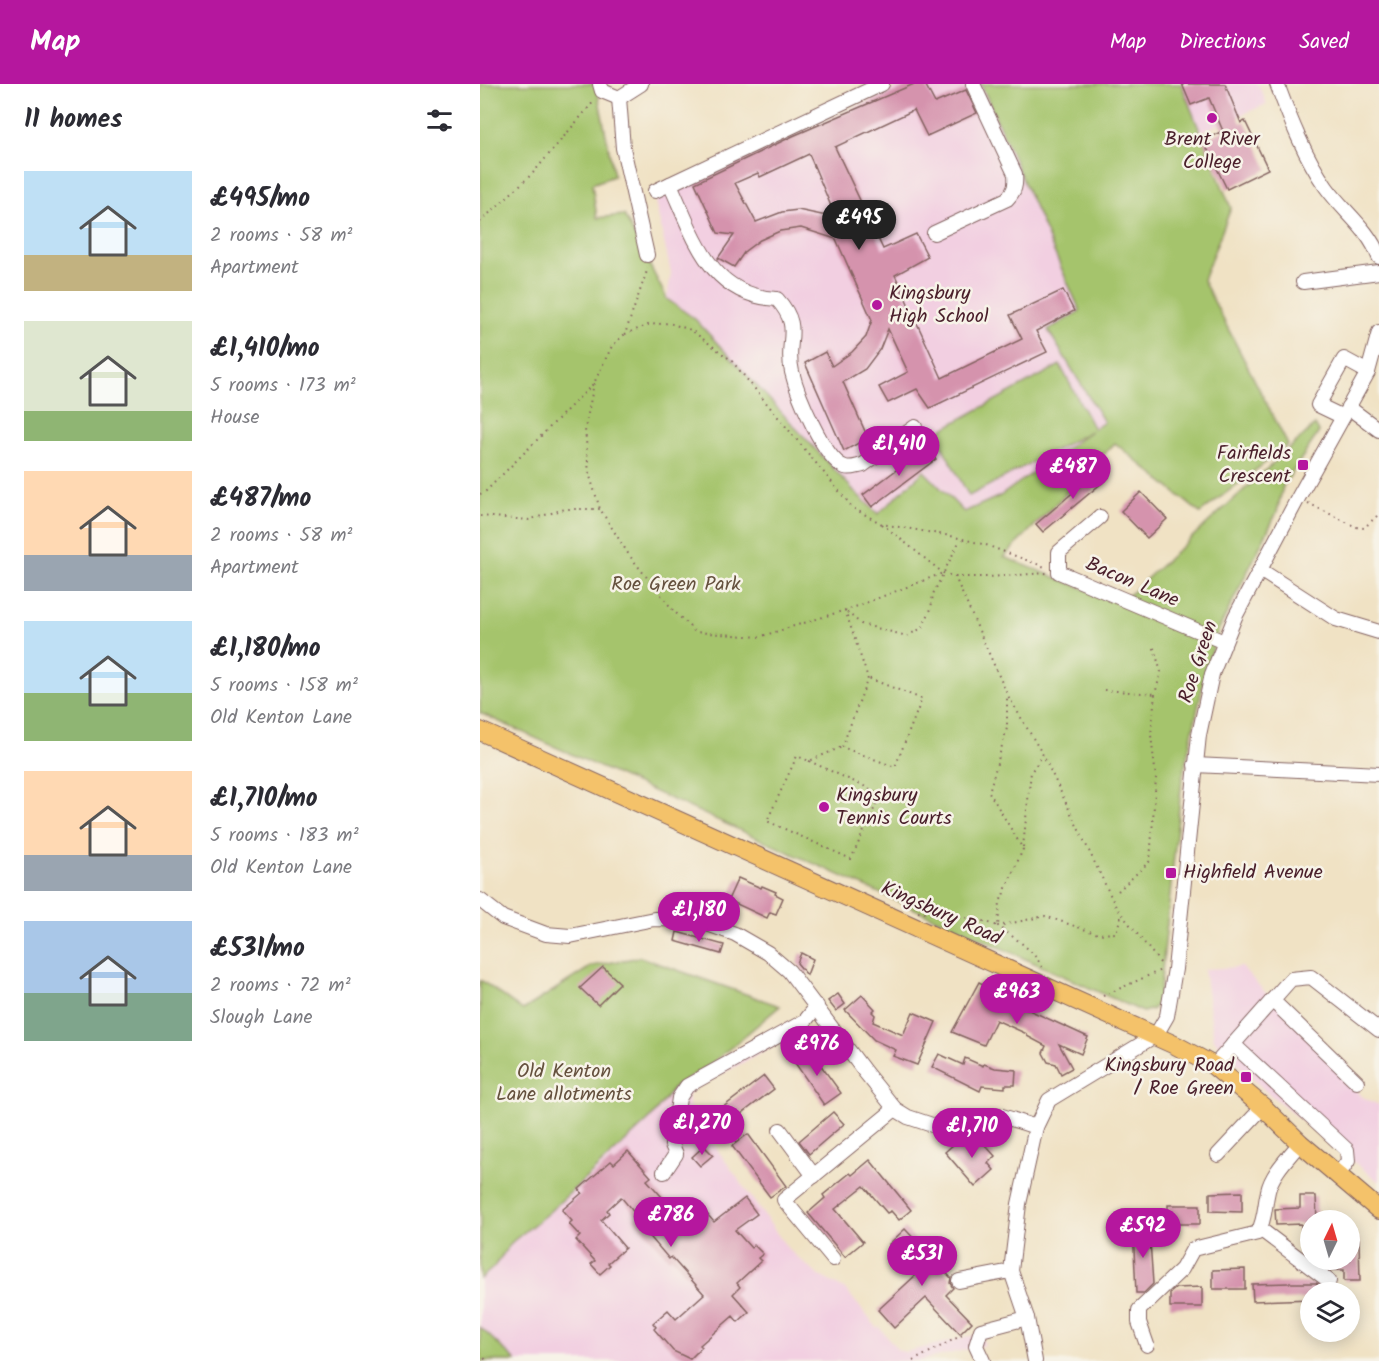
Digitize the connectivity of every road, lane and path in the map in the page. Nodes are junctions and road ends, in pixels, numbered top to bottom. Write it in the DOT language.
graph roads {
  1 [pos="640,84"];
  2 [pos="882,84"];
  3 [pos="973,84"];
  4 [pos="1276,84"];
  5 [pos="601,88"];
  6 [pos="619,98"];
  7 [pos="670,184"];
  8 [pos="655,191"];
  9 [pos="480,222"];
  10 [pos="934,233"];
  11 [pos="647,255"];
  12 [pos="1379,256"];
  13 [pos="1379,272"];
  14 [pos="1303,282"];
  15 [pos="1379,332"];
  16 [pos="1368,372"];
  17 [pos="594,383"];
  18 [pos="1346,412"];
  19 [pos="915,427"];
  20 [pos="1379,430"];
  21 [pos="480,494"];
  22 [pos="1298,498"];
  23 [pos="600,509"];
  24 [pos="1379,514"];
  25 [pos="480,516"];
  26 [pos="1100,517"];
  27 [pos="882,524"];
  28 [pos="961,538"];
  29 [pos="1260,570"];
  30 [pos="943,573"];
  31 [pos="1059,573"];
  32 [pos="955,576"];
  33 [pos="845,610"];
  34 [pos="1379,632"];
  35 [pos="1224,642"];
  36 [pos="1153,645"];
  37 [pos="868,678"];
  38 [pos="1104,690"];
  39 [pos="1007,694"];
  40 [pos="1155,694"];
  41 [pos="480,731"];
  42 [pos="842,747"];
  43 [pos="1042,755"];
  44 [pos="808,761"];
  45 [pos="1195,765"];
  46 [pos="1379,774"];
  47 [pos="1023,849"];
  48 [pos="1118,891"];
  49 [pos="480,900"];
  50 [pos="915,911"];
  51 [pos="1122,915"];
  52 [pos="998,926"];
  53 [pos="1043,970"];
  54 [pos="1101,996"];
  55 [pos="1272,1000"];
  56 [pos="817,1006"];
  57 [pos="1379,1030"];
  58 [pos="1156,1035"];
  59 [pos="1233,1044"];
  60 [pos="1214,1066"];
  61 [pos="1357,1082"];
  62 [pos="1263,1107"];
  63 [pos="895,1109"];
  64 [pos="1036,1127"];
  65 [pos="780,1130"];
  66 [pos="1300,1143"];
  67 [pos="1218,1155"];
  68 [pos="664,1172"];
  69 [pos="1338,1174"];
  70 [pos="814,1176"];
  71 [pos="1379,1209"];
  72 [pos="1260,1229"];
  73 [pos="833,1259"];
  74 [pos="1011,1271"];
  75 [pos="959,1281"];
  76 [pos="1329,1281"];
  77 [pos="1027,1318"];
  78 [pos="1148,1345"];
  79 [pos="480,1354"];
  80 [pos="487,1361"];
  81 [pos="983,1361"];
  82 [pos="1035,1361"];
  1 -- 6 [label="street"];
  2 -- 7 [label="street"];
  3 -- 10 [label="street"];
  4 -- 12 [label="street"];
  5 -- 6 [label="street"];
  5 -- 9 [label="path"];
  6 -- 11 [label="street"];
  7 -- 8 [label="street"];
  7 -- 19 [label="street"];
  11 -- 17 [label="path"];
  13 -- 14 [label="street"];
  15 -- 16 [label="street, Roe Green"];
  16 -- 18 [label="street, Roe Green"];
  16 -- 18 [label="street"];
  17 -- 21 [label="path"];
  17 -- 23 [label="path"];
  18 -- 20 [label="street"];
  18 -- 22 [label="street, Roe Green"];
  22 -- 24 [label="path"];
  22 -- 29 [label="street, Roe Green"];
  23 -- 25 [label="path"];
  23 -- 33 [label="path"];
  26 -- 31 [label="street"];
  27 -- 30 [label="path"];
  28 -- 30 [label="path"];
  29 -- 34 [label="street"];
  29 -- 35 [label="street, Roe Green"];
  30 -- 32 [label="path"];
  30 -- 33 [label="path"];
  30 -- 33 [label="path"];
  31 -- 32 [label="path"];
  31 -- 35 [label="street, Bacon Lane"];
  32 -- 39 [label="path"];
  33 -- 37 [label="path"];
  35 -- 45 [label="street, Roe Green"];
  36 -- 40 [label="path"];
  37 -- 42 [label="path"];
  37 -- 42 [label="path"];
  38 -- 40 [label="path"];
  39 -- 43 [label="path"];
  39 -- 47 [label="path"];
  40 -- 48 [label="path"];
  41 -- 58 [label="main road, Kingsbury Road"];
  42 -- 44 [label="path"];
  43 -- 47 [label="path"];
  43 -- 51 [label="path"];
  44 -- 44 [label="path"];
  45 -- 46 [label="street"];
  45 -- 58 [label="street, Roe Green"];
  47 -- 52 [label="path"];
  49 -- 56 [label="street"];
  50 -- 52 [label="path"];
  51 -- 52 [label="path"];
  51 -- 54 [label="path"];
  52 -- 53 [label="path"];
  55 -- 57 [label="street"];
  55 -- 59 [label="street"];
  55 -- 61 [label="street"];
  56 -- 63 [label="street"];
  56 -- 68 [label="street"];
  58 -- 60 [label="main road, Kingsbury Road"];
  58 -- 64 [label="street"];
  59 -- 60 [label="street"];
  59 -- 69 [label="street"];
  60 -- 62 [label="main road, Kingsbury Road"];
  62 -- 66 [label="main road, Kingsbury Road"];
  62 -- 67 [label="street"];
  63 -- 64 [label="street"];
  63 -- 70 [label="street"];
  64 -- 74 [label="street"];
  65 -- 70 [label="street"];
  66 -- 69 [label="main road, Kingsbury Road"];
  66 -- 72 [label="street"];
  69 -- 71 [label="main road, Kingsbury Road"];
  70 -- 73 [label="street"];
  72 -- 76 [label="street"];
  72 -- 78 [label="street"];
  74 -- 75 [label="street"];
  74 -- 77 [label="street"];
  77 -- 81 [label="street"];
  77 -- 82 [label="street"];
  79 -- 80 [label="path"];
}
